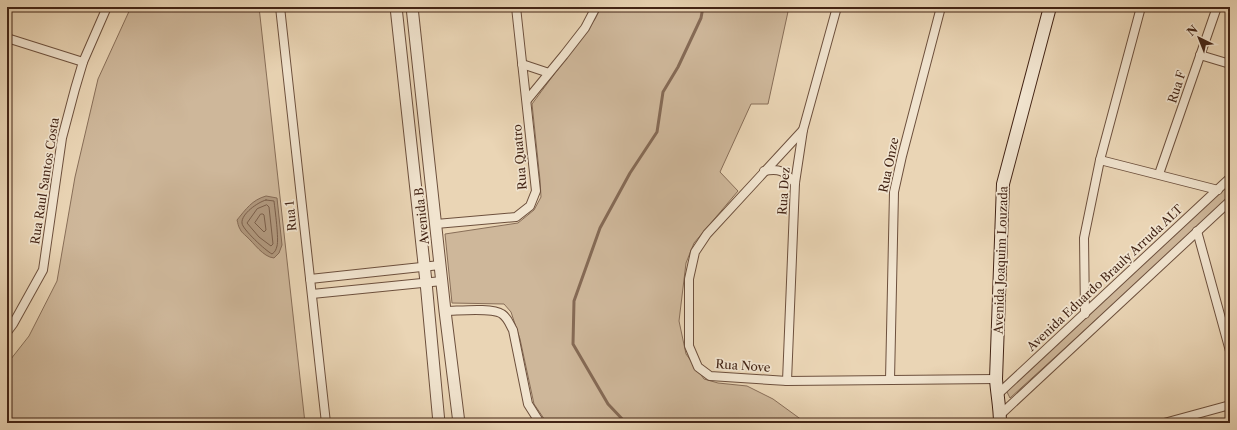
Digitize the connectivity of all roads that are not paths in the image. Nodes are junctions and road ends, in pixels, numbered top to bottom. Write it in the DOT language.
graph roads {
  1 [pos="107,7"];
  2 [pos="280,7"];
  3 [pos="396,7"];
  4 [pos="412,7"];
  5 [pos="516,7"];
  6 [pos="596,7"];
  7 [pos="837,7"];
  8 [pos="941,7"];
  9 [pos="1050,7"];
  10 [pos="1141,7"];
  11 [pos="1216,7"];
  12 [pos="7,38"];
  13 [pos="1200,55"];
  14 [pos="83,62"];
  15 [pos="522,64"];
  16 [pos="1230,64"];
  17 [pos="549,73"];
  18 [pos="527,100"];
  19 [pos="803,130"];
  20 [pos="1100,160"];
  21 [pos="764,172"];
  22 [pos="1160,174"];
  23 [pos="1230,178"];
  24 [pos="795,183"];
  25 [pos="1218,190"];
  26 [pos="1230,201"];
  27 [pos="436,224"];
  28 [pos="1198,231"];
  29 [pos="440,265"];
  30 [pos="425,266"];
  31 [pos="310,279"];
  32 [pos="442,280"];
  33 [pos="426,282"];
  34 [pos="312,294"];
  35 [pos="445,312"];
  36 [pos="1085,314"];
  37 [pos="7,332"];
  38 [pos="1230,351"];
  39 [pos="996,379"];
  40 [pos="890,380"];
  41 [pos="788,381"];
  42 [pos="997,395"];
  43 [pos="1230,405"];
  44 [pos="1000,419"];
  45 [pos="326,423"];
  46 [pos="439,423"];
  47 [pos="459,423"];
  48 [pos="540,423"];
  49 [pos="1164,423"];
  1 -- 14 [label="street, Rua Raul Santos Costa"];
  2 -- 31 [label="street, Rua 1"];
  3 -- 30 [label="street, Avenida B"];
  4 -- 27 [label="street, Avenida B"];
  5 -- 15 [label="street, Rua Quatro"];
  6 -- 17 [label="street"];
  7 -- 19 [label="street, Rua Dez"];
  8 -- 40 [label="street, Rua Onze"];
  9 -- 39 [label="main road, Avenida Joaquim Louzada"];
  10 -- 20 [label="street"];
  11 -- 13 [label="street, Rua F"];
  12 -- 14 [label="street"];
  13 -- 16 [label="street"];
  13 -- 22 [label="street, Rua F"];
  14 -- 37 [label="street, Rua Raul Santos Costa"];
  15 -- 17 [label="street"];
  15 -- 18 [label="street, Rua Quatro"];
  17 -- 18 [label="street"];
  18 -- 27 [label="street, Rua Quatro"];
  19 -- 21 [label="street, Rua Nove"];
  19 -- 24 [label="street, Rua Dez"];
  20 -- 22 [label="street"];
  20 -- 36 [label="street"];
  21 -- 24 [label="street"];
  21 -- 41 [label="street, Rua Nove"];
  22 -- 25 [label="street"];
  23 -- 25 [label="street, Avenida Eduardo Brauly Arruda ALT"];
  24 -- 41 [label="street, Rua Dez"];
  25 -- 36 [label="street, Avenida Eduardo Brauly Arruda ALT"];
  26 -- 28 [label="street"];
  27 -- 29 [label="street, Avenida B"];
  28 -- 38 [label="street"];
  28 -- 44 [label="street"];
  29 -- 30 [label="street"];
  29 -- 32 [label="street, Avenida B"];
  30 -- 31 [label="street"];
  30 -- 33 [label="street, Avenida B"];
  31 -- 34 [label="street, Rua 1"];
  32 -- 33 [label="street"];
  32 -- 35 [label="street, Avenida B"];
  33 -- 34 [label="street"];
  33 -- 46 [label="street, Avenida B"];
  34 -- 45 [label="street, Rua 1"];
  35 -- 47 [label="street, Avenida B"];
  35 -- 48 [label="street"];
  36 -- 42 [label="street, Avenida Eduardo Brauly Arruda ALT"];
  39 -- 40 [label="street, Rua Nove"];
  39 -- 42 [label="main road, Avenida Joaquim Louzada"];
  40 -- 41 [label="street, Rua Nove"];
  42 -- 44 [label="main road, Avenida Joaquim Louzada"];
  43 -- 49 [label="street"];
}
